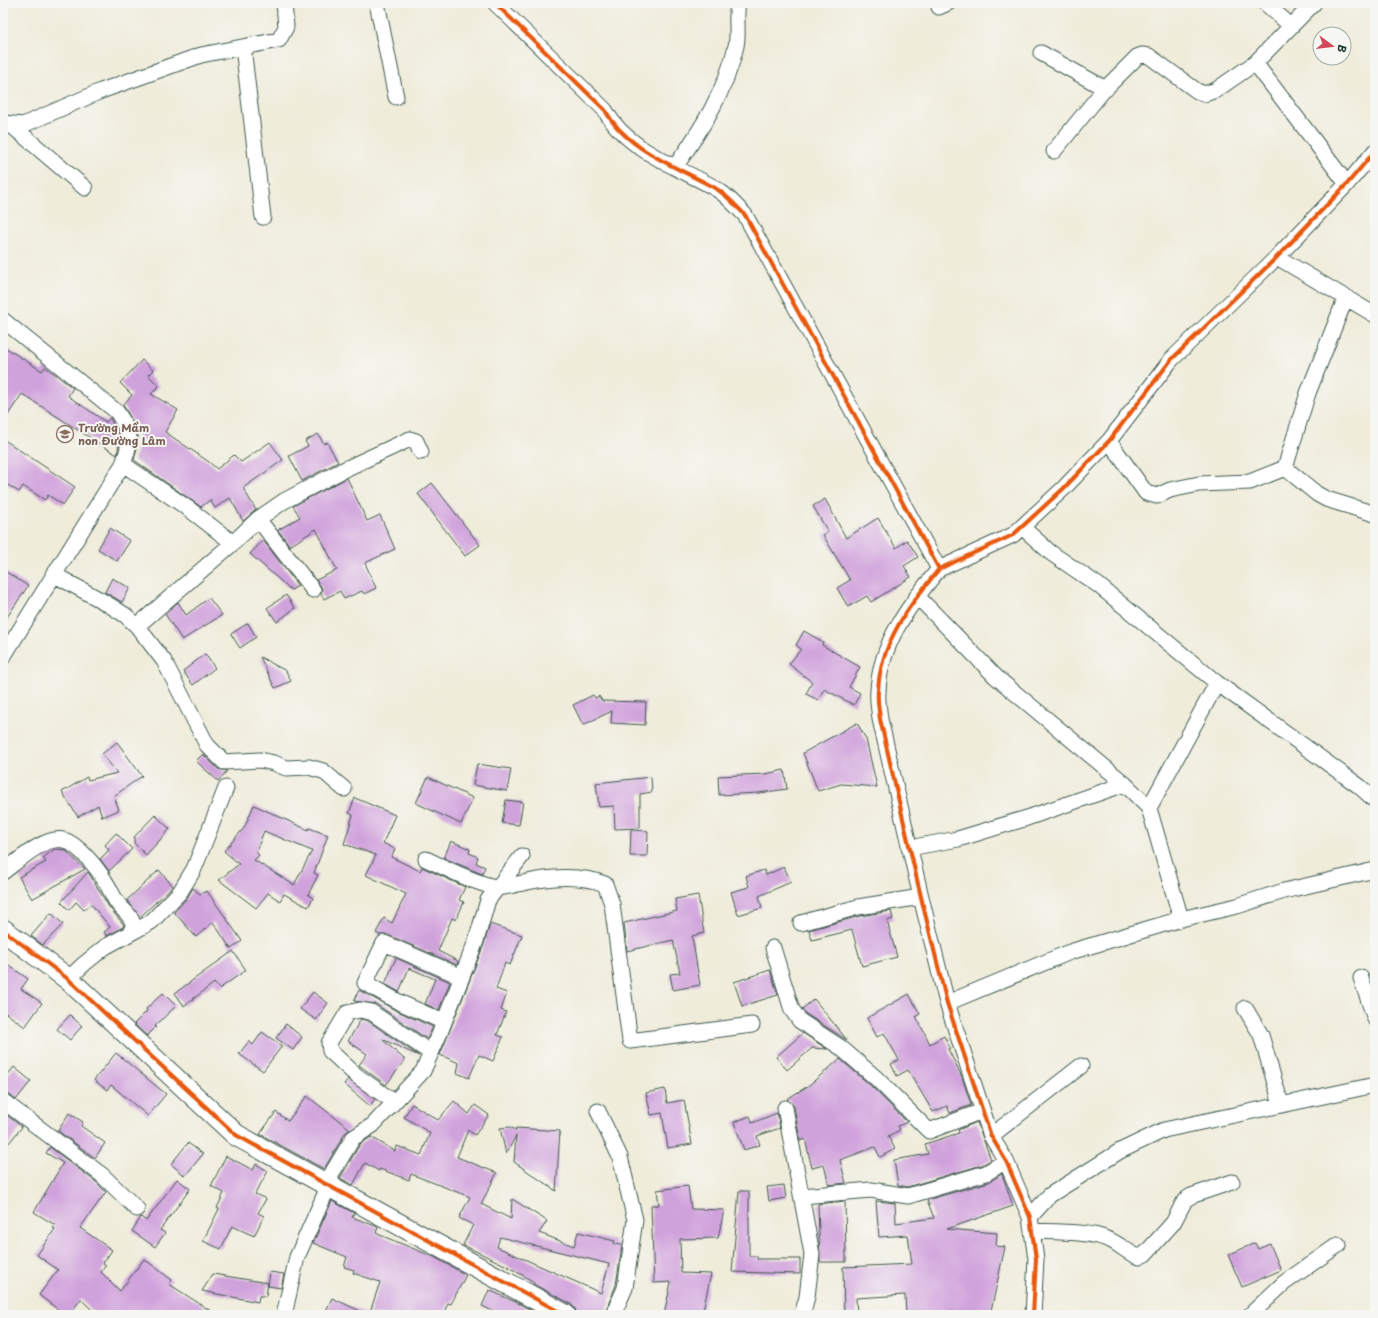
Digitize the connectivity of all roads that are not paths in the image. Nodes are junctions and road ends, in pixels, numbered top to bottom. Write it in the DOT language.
graph roads {
  1 [pos="284,3"];
  2 [pos="377,3"];
  3 [pos="495,3"];
  4 [pos="738,3"];
  5 [pos="1265,3"];
  6 [pos="1314,3"];
  7 [pos="1291,26"];
  8 [pos="243,47"];
  9 [pos="1041,54"];
  10 [pos="1254,63"];
  11 [pos="1106,89"];
  12 [pos="396,97"];
  13 [pos="7,124"];
  14 [pos="1054,151"];
  15 [pos="1375,152"];
  16 [pos="675,167"];
  17 [pos="1347,184"];
  18 [pos="84,188"];
  19 [pos="263,217"];
  20 [pos="1277,257"];
  21 [pos="1346,298"];
  22 [pos="1375,315"];
  23 [pos="3,320"];
  24 [pos="1109,442"];
  25 [pos="420,452"];
  26 [pos="123,464"];
  27 [pos="1285,468"];
  28 [pos="1375,514"];
  29 [pos="258,519"];
  30 [pos="1022,527"];
  31 [pos="233,543"];
  32 [pos="939,569"];
  33 [pos="53,574"];
  34 [pos="313,590"];
  35 [pos="917,596"];
  36 [pos="137,626"];
  37 [pos="3,657"];
  38 [pos="1217,683"];
  39 [pos="1125,784"];
  40 [pos="226,788"];
  41 [pos="344,789"];
  42 [pos="1375,800"];
  43 [pos="1149,808"];
  44 [pos="910,848"];
  45 [pos="522,856"];
  46 [pos="426,859"];
  47 [pos="1375,870"];
  48 [pos="3,872"];
  49 [pos="497,888"];
  50 [pos="921,897"];
  51 [pos="1181,919"];
  52 [pos="801,923"];
  53 [pos="3,930"];
  54 [pos="130,934"];
  55 [pos="773,948"];
  56 [pos="462,977"];
  57 [pos="1361,978"];
  58 [pos="68,979"];
  59 [pos="947,1003"];
  60 [pos="1245,1008"];
  61 [pos="1375,1019"];
  62 [pos="444,1022"];
  63 [pos="752,1025"];
  64 [pos="431,1053"];
  65 [pos="1081,1066"];
  66 [pos="1375,1085"];
  67 [pos="3,1102"];
  68 [pos="394,1102"];
  69 [pos="1281,1104"];
  70 [pos="785,1108"];
  71 [pos="598,1111"];
  72 [pos="982,1111"];
  73 [pos="991,1136"];
  74 [pos="1006,1161"];
  75 [pos="1232,1182"];
  76 [pos="329,1185"];
  77 [pos="802,1196"];
  78 [pos="137,1209"];
  79 [pos="1031,1224"];
  80 [pos="1338,1245"];
  81 [pos="284,1315"];
  82 [pos="565,1315"];
  83 [pos="612,1315"];
  84 [pos="802,1315"];
  85 [pos="1033,1315"];
  86 [pos="1250,1315"];
  1 -- 8 [label="street"];
  2 -- 12 [label="street"];
  3 -- 16 [label="street"];
  4 -- 16 [label="street"];
  5 -- 7 [label="street"];
  6 -- 7 [label="street"];
  7 -- 10 [label="street"];
  8 -- 13 [label="street"];
  8 -- 19 [label="street"];
  9 -- 11 [label="street"];
  10 -- 11 [label="street"];
  10 -- 17 [label="street"];
  11 -- 14 [label="street"];
  13 -- 18 [label="street"];
  15 -- 17 [label="street"];
  16 -- 32 [label="street"];
  17 -- 20 [label="street"];
  20 -- 21 [label="street"];
  20 -- 24 [label="street"];
  21 -- 22 [label="street"];
  21 -- 27 [label="street"];
  23 -- 26 [label="street"];
  24 -- 27 [label="street"];
  24 -- 30 [label="street"];
  25 -- 29 [label="street"];
  26 -- 31 [label="street"];
  26 -- 33 [label="street"];
  27 -- 28 [label="street"];
  29 -- 31 [label="street"];
  29 -- 34 [label="street"];
  30 -- 32 [label="street"];
  30 -- 38 [label="street"];
  31 -- 36 [label="street"];
  32 -- 35 [label="street"];
  33 -- 36 [label="street"];
  33 -- 37 [label="street"];
  35 -- 39 [label="street"];
  35 -- 44 [label="street"];
  36 -- 41 [label="street"];
  38 -- 42 [label="street"];
  38 -- 43 [label="street"];
  39 -- 43 [label="street"];
  39 -- 44 [label="street"];
  40 -- 54 [label="street"];
  43 -- 51 [label="street"];
  44 -- 50 [label="street"];
  45 -- 49 [label="street"];
  46 -- 49 [label="street"];
  47 -- 51 [label="street"];
  48 -- 54 [label="street"];
  49 -- 56 [label="street"];
  49 -- 63 [label="street"];
  50 -- 52 [label="street"];
  50 -- 59 [label="street"];
  51 -- 59 [label="street"];
  53 -- 58 [label="street"];
  54 -- 58 [label="street"];
  55 -- 72 [label="street"];
  56 -- 62 [label="street"];
  56 -- 62 [label="street"];
  57 -- 61 [label="street"];
  58 -- 76 [label="street"];
  59 -- 72 [label="street"];
  60 -- 69 [label="street"];
  62 -- 64 [label="street"];
  64 -- 68 [label="street"];
  64 -- 68 [label="street"];
  65 -- 73 [label="street"];
  66 -- 69 [label="street"];
  67 -- 78 [label="street"];
  68 -- 76 [label="street"];
  69 -- 79 [label="street"];
  70 -- 77 [label="street"];
  71 -- 83 [label="street"];
  72 -- 73 [label="street"];
  73 -- 74 [label="street"];
  74 -- 77 [label="street"];
  74 -- 79 [label="street"];
  75 -- 79 [label="street"];
  76 -- 81 [label="street"];
  76 -- 82 [label="street"];
  77 -- 84 [label="street"];
  79 -- 85 [label="street"];
  80 -- 86 [label="street"];
}
